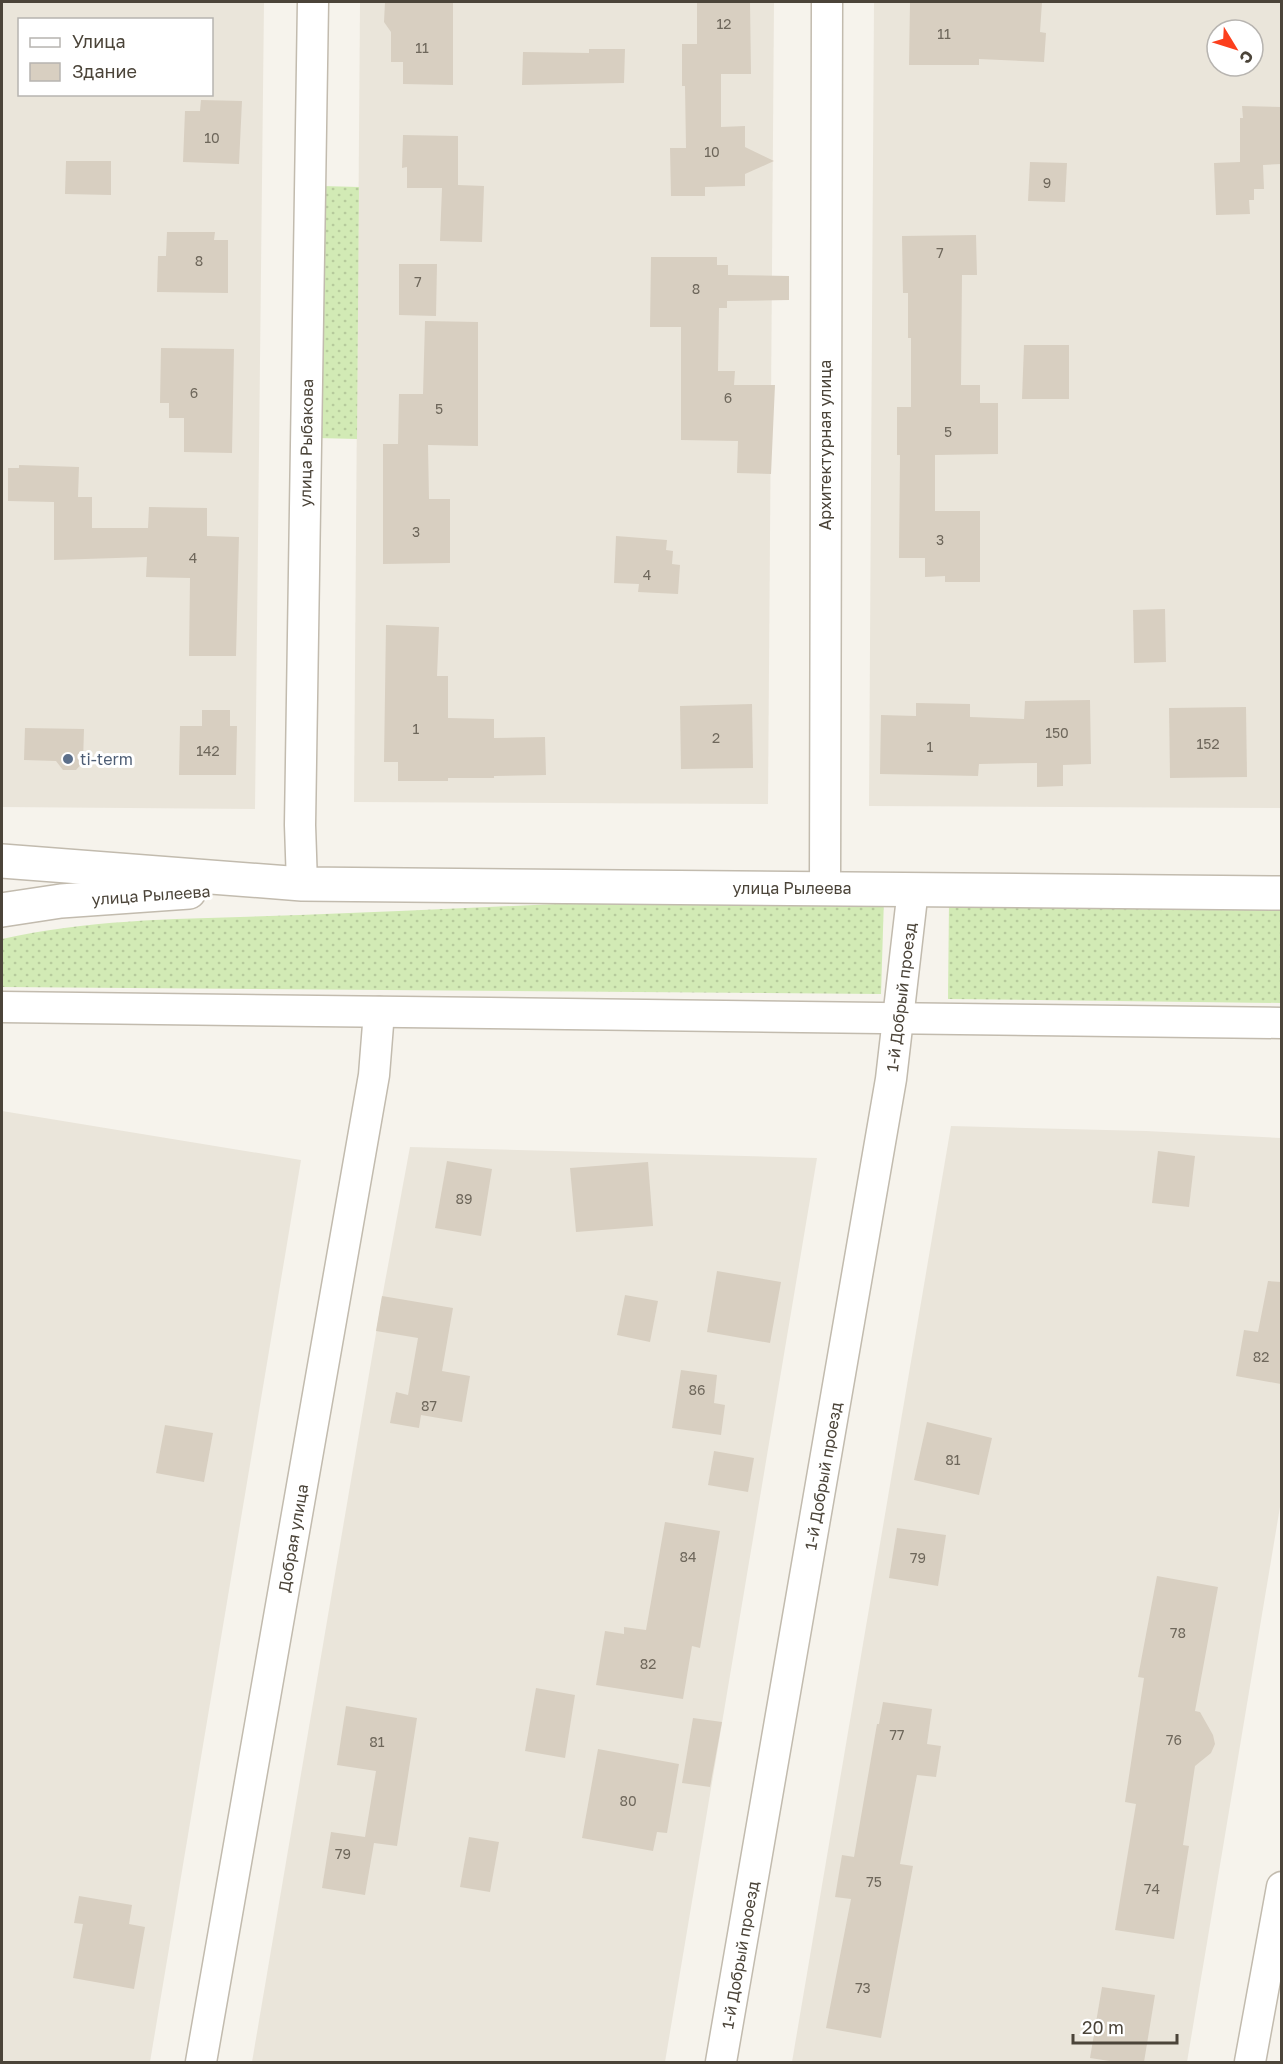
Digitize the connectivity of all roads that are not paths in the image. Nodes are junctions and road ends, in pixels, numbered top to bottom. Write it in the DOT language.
graph roads {
  1 [pos="313,2"];
  2 [pos="827,2"];
  3 [pos="2,861"];
  4 [pos="302,885"];
  5 [pos="825,888"];
  6 [pos="913,889"];
  7 [pos="1281,893"];
  8 [pos="2,910"];
  9 [pos="2,1007"];
  10 [pos="379,1012"];
  11 [pos="899,1018"];
  12 [pos="1281,1023"];
  13 [pos="1281,1887"];
  14 [pos="201,2062"];
  15 [pos="722,2062"];
  16 [pos="1250,2062"];
  1 -- 4 [label="street, улица Рыбакова"];
  2 -- 5 [label="street, Архитектурная улица"];
  3 -- 4 [label="street, улица Рылеева"];
  4 -- 5 [label="street, улица Рылеева"];
  4 -- 8 [label="street, улица Рылеева"];
  5 -- 6 [label="street, улица Рылеева"];
  6 -- 7 [label="street, улица Рылеева"];
  6 -- 11 [label="street, 1-й Добрый проезд"];
  9 -- 10 [label="street"];
  10 -- 11 [label="street"];
  10 -- 14 [label="street, Добрая улица"];
  11 -- 12 [label="street"];
  11 -- 15 [label="street, 1-й Добрый проезд"];
  13 -- 16 [label="street"];
}
